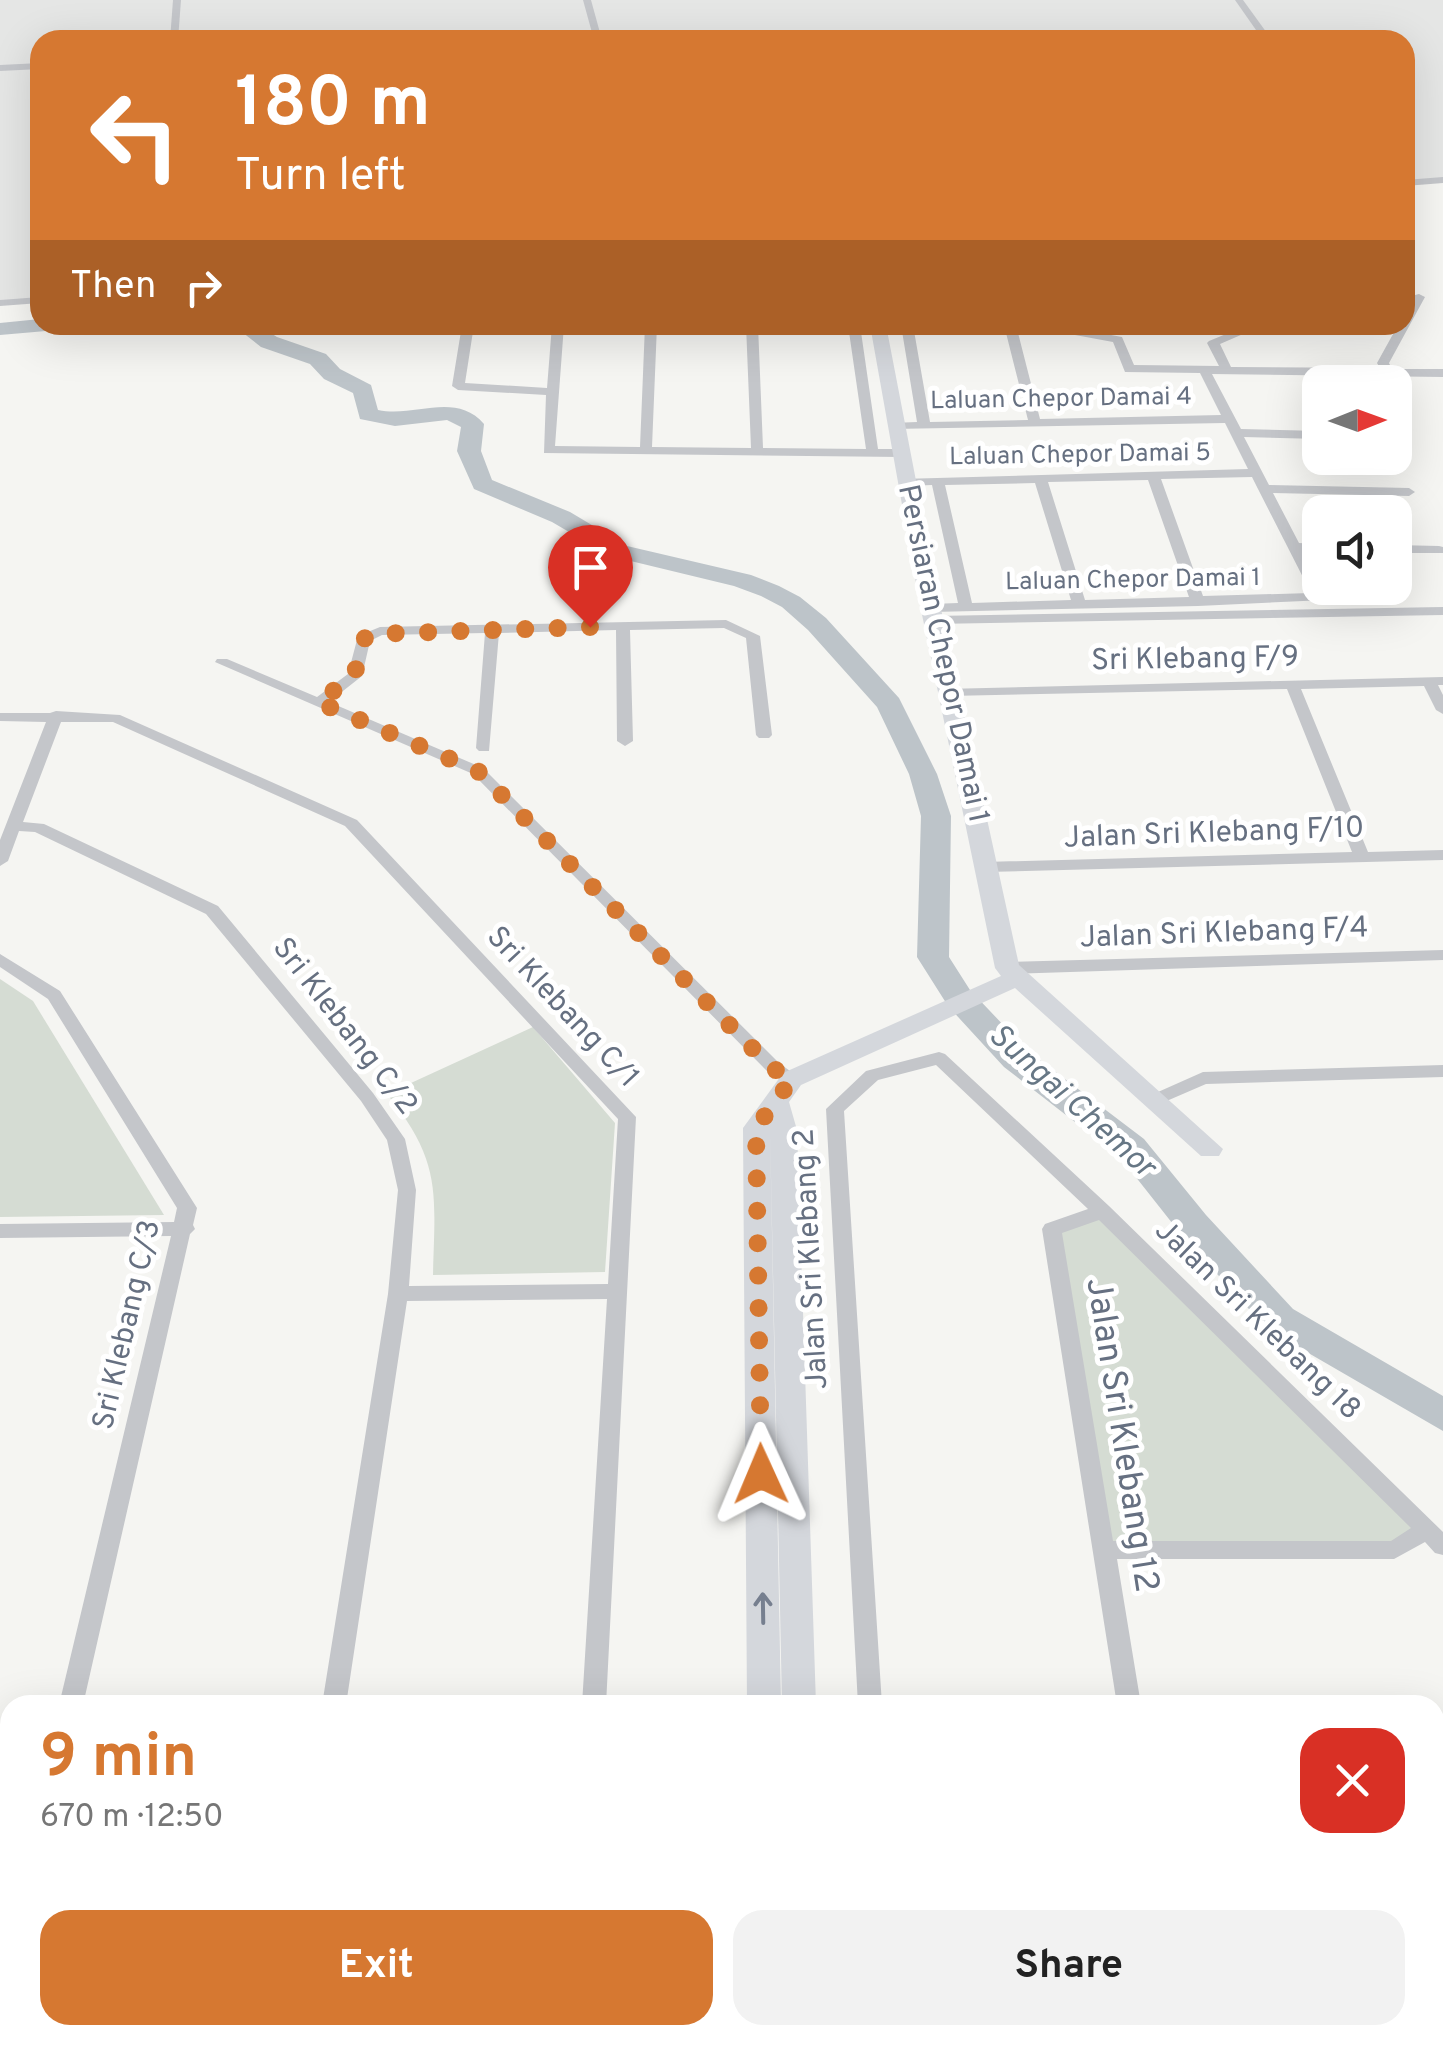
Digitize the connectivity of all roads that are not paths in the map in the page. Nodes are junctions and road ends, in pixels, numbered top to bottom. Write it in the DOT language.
graph roads {
  1 [pos="177,0"];
  2 [pos="587,0"];
  3 [pos="1240,0"];
  4 [pos="175,30"];
  5 [pos="595,30"];
  6 [pos="1261,30"];
  7 [pos="30,66"];
  8 [pos="0,68"];
  9 [pos="1443,180"];
  10 [pos="1415,182"];
  11 [pos="1419,297"];
  12 [pos="30,301"];
  13 [pos="0,303"];
  14 [pos="1415,304"];
  15 [pos="466,335"];
  16 [pos="557,335"];
  17 [pos="651,335"];
  18 [pos="752,335"];
  19 [pos="855,335"];
  20 [pos="880,335"];
  21 [pos="909,335"];
  22 [pos="1013,335"];
  23 [pos="1095,335"];
  24 [pos="1234,335"];
  25 [pos="1398,335"];
  26 [pos="1383,365"];
  27 [pos="1204,370"];
  28 [pos="1226,371"];
  29 [pos="1302,371"];
  30 [pos="1412,372"];
  31 [pos="1443,373"];
  32 [pos="553,392"];
  33 [pos="1228,419"];
  34 [pos="1035,424"];
  35 [pos="924,425"];
  36 [pos="896,426"];
  37 [pos="1235,433"];
  38 [pos="1302,435"];
  39 [pos="872,450"];
  40 [pos="757,451"];
  41 [pos="646,452"];
  42 [pos="901,453"];
  43 [pos="1256,474"];
  44 [pos="1154,479"];
  45 [pos="1041,480"];
  46 [pos="906,482"];
  47 [pos="938,482"];
  48 [pos="1264,490"];
  49 [pos="1410,492"];
  50 [pos="1295,547"];
  51 [pos="1302,547"];
  52 [pos="1412,549"];
  53 [pos="1439,550"];
  54 [pos="1198,602"];
  55 [pos="1080,604"];
  56 [pos="966,607"];
  57 [pos="1443,611"];
  58 [pos="933,614"];
  59 [pos="622,626"];
  60 [pos="492,629"];
  61 [pos="222,662"];
  62 [pos="1436,681"];
  63 [pos="1292,686"];
  64 [pos="949,692"];
  65 [pos="318,702"];
  66 [pos="1443,710"];
  67 [pos="0,716"];
  68 [pos="56,716"];
  69 [pos="764,735"];
  70 [pos="625,742"];
  71 [pos="484,748"];
  72 [pos="13,826"];
  73 [pos="1443,855"];
  74 [pos="1362,857"];
  75 [pos="0,861"];
  76 [pos="986,867"];
  77 [pos="1443,955"];
  78 [pos="0,959"];
  79 [pos="1012,973"];
  80 [pos="1443,1071"];
  81 [pos="784,1091"];
  82 [pos="1155,1100"];
  83 [pos="835,1109"];
  84 [pos="1210,1149"];
  85 [pos="1102,1211"];
  86 [pos="185,1229"];
  87 [pos="0,1230"];
  88 [pos="617,1291"];
  89 [pos="398,1294"];
  90 [pos="1435,1538"];
  91 [pos="1104,1550"];
  92 [pos="73,1695"];
  93 [pos="336,1695"];
  94 [pos="595,1695"];
  95 [pos="764,1695"];
  96 [pos="799,1695"];
  97 [pos="869,1695"];
  98 [pos="1127,1695"];
  1 -- 4 [label="street"];
  2 -- 5 [label="street"];
  3 -- 6 [label="street"];
  7 -- 8 [label="street"];
  9 -- 10 [label="street"];
  11 -- 14 [label="street"];
  12 -- 13 [label="street"];
  15 -- 32 [label="street"];
  16 -- 32 [label="street"];
  17 -- 41 [label="street"];
  18 -- 40 [label="street"];
  19 -- 39 [label="street"];
  20 -- 36 [label="street, Persiaran Chepor Damai 1"];
  21 -- 35 [label="street"];
  22 -- 34 [label="street"];
  23 -- 27 [label="street"];
  24 -- 28 [label="street"];
  25 -- 26 [label="street"];
  27 -- 28 [label="street"];
  27 -- 33 [label="street, Laluan Chepor Damai 1"];
  28 -- 29 [label="street"];
  30 -- 31 [label="street"];
  32 -- 41 [label="street"];
  33 -- 34 [label="street, Laluan Chepor Damai 4"];
  33 -- 37 [label="street, Laluan Chepor Damai 1"];
  34 -- 35 [label="street, Laluan Chepor Damai 4"];
  35 -- 36 [label="street, Laluan Chepor Damai 4"];
  36 -- 42 [label="street, Persiaran Chepor Damai 1"];
  37 -- 38 [label="street"];
  37 -- 43 [label="street, Laluan Chepor Damai 1"];
  39 -- 40 [label="street"];
  39 -- 42 [label="street"];
  40 -- 41 [label="street"];
  42 -- 46 [label="street, Persiaran Chepor Damai 1"];
  43 -- 44 [label="street, Laluan Chepor Damai 5"];
  43 -- 48 [label="street, Laluan Chepor Damai 1"];
  44 -- 45 [label="street, Laluan Chepor Damai 5"];
  44 -- 54 [label="street"];
  45 -- 47 [label="street, Laluan Chepor Damai 5"];
  45 -- 55 [label="street"];
  46 -- 47 [label="street, Laluan Chepor Damai 5"];
  46 -- 58 [label="street, Persiaran Chepor Damai 1"];
  47 -- 56 [label="street"];
  48 -- 49 [label="street"];
  48 -- 50 [label="street, Laluan Chepor Damai 1"];
  50 -- 51 [label="street"];
  50 -- 54 [label="street, Laluan Chepor Damai 1"];
  52 -- 53 [label="street"];
  54 -- 55 [label="street, Laluan Chepor Damai 1"];
  55 -- 56 [label="street, Laluan Chepor Damai 1"];
  56 -- 58 [label="street, Laluan Chepor Damai 1"];
  57 -- 58 [label="street"];
  58 -- 64 [label="street, Persiaran Chepor Damai 1"];
  59 -- 60 [label="street"];
  59 -- 69 [label="street"];
  59 -- 70 [label="street"];
  60 -- 65 [label="street"];
  60 -- 71 [label="street"];
  61 -- 65 [label="street"];
  62 -- 63 [label="street, Sri Klebang F/9"];
  62 -- 66 [label="street"];
  63 -- 64 [label="street, Sri Klebang F/9"];
  63 -- 74 [label="street"];
  64 -- 76 [label="street, Persiaran Chepor Damai 1"];
  65 -- 81 [label="street"];
  67 -- 68 [label="street, Sri Klebang C/1"];
  68 -- 72 [label="street"];
  68 -- 88 [label="street, Sri Klebang C/1"];
  72 -- 75 [label="street"];
  72 -- 89 [label="street, Sri Klebang C/2"];
  73 -- 74 [label="street, Jalan Sri Klebang F/10"];
  74 -- 76 [label="street, Jalan Sri Klebang F/10"];
  76 -- 79 [label="street, Persiaran Chepor Damai 1"];
  77 -- 79 [label="street, Jalan Sri Klebang F/4"];
  78 -- 86 [label="street, Sri Klebang C/3"];
  79 -- 81 [label="street"];
  79 -- 82 [label="street"];
  80 -- 82 [label="street"];
  95 -- 81 [label="street, one-way"];
  81 -- 96 [label="street"];
  82 -- 84 [label="street"];
  83 -- 85 [label="street, Jalan Sri Klebang 18"];
  83 -- 97 [label="street, Jalan Sri Klebang 2"];
  85 -- 90 [label="street, Jalan Sri Klebang 18"];
  85 -- 91 [label="street, Jalan Sri Klebang 12"];
  86 -- 87 [label="street"];
  86 -- 92 [label="street, Sri Klebang C/3"];
  88 -- 89 [label="street"];
  88 -- 94 [label="street, Sri Klebang C/1"];
  89 -- 93 [label="street, Sri Klebang C/2"];
  90 -- 91 [label="street"];
  91 -- 98 [label="street, Jalan Sri Klebang 12"];
}
